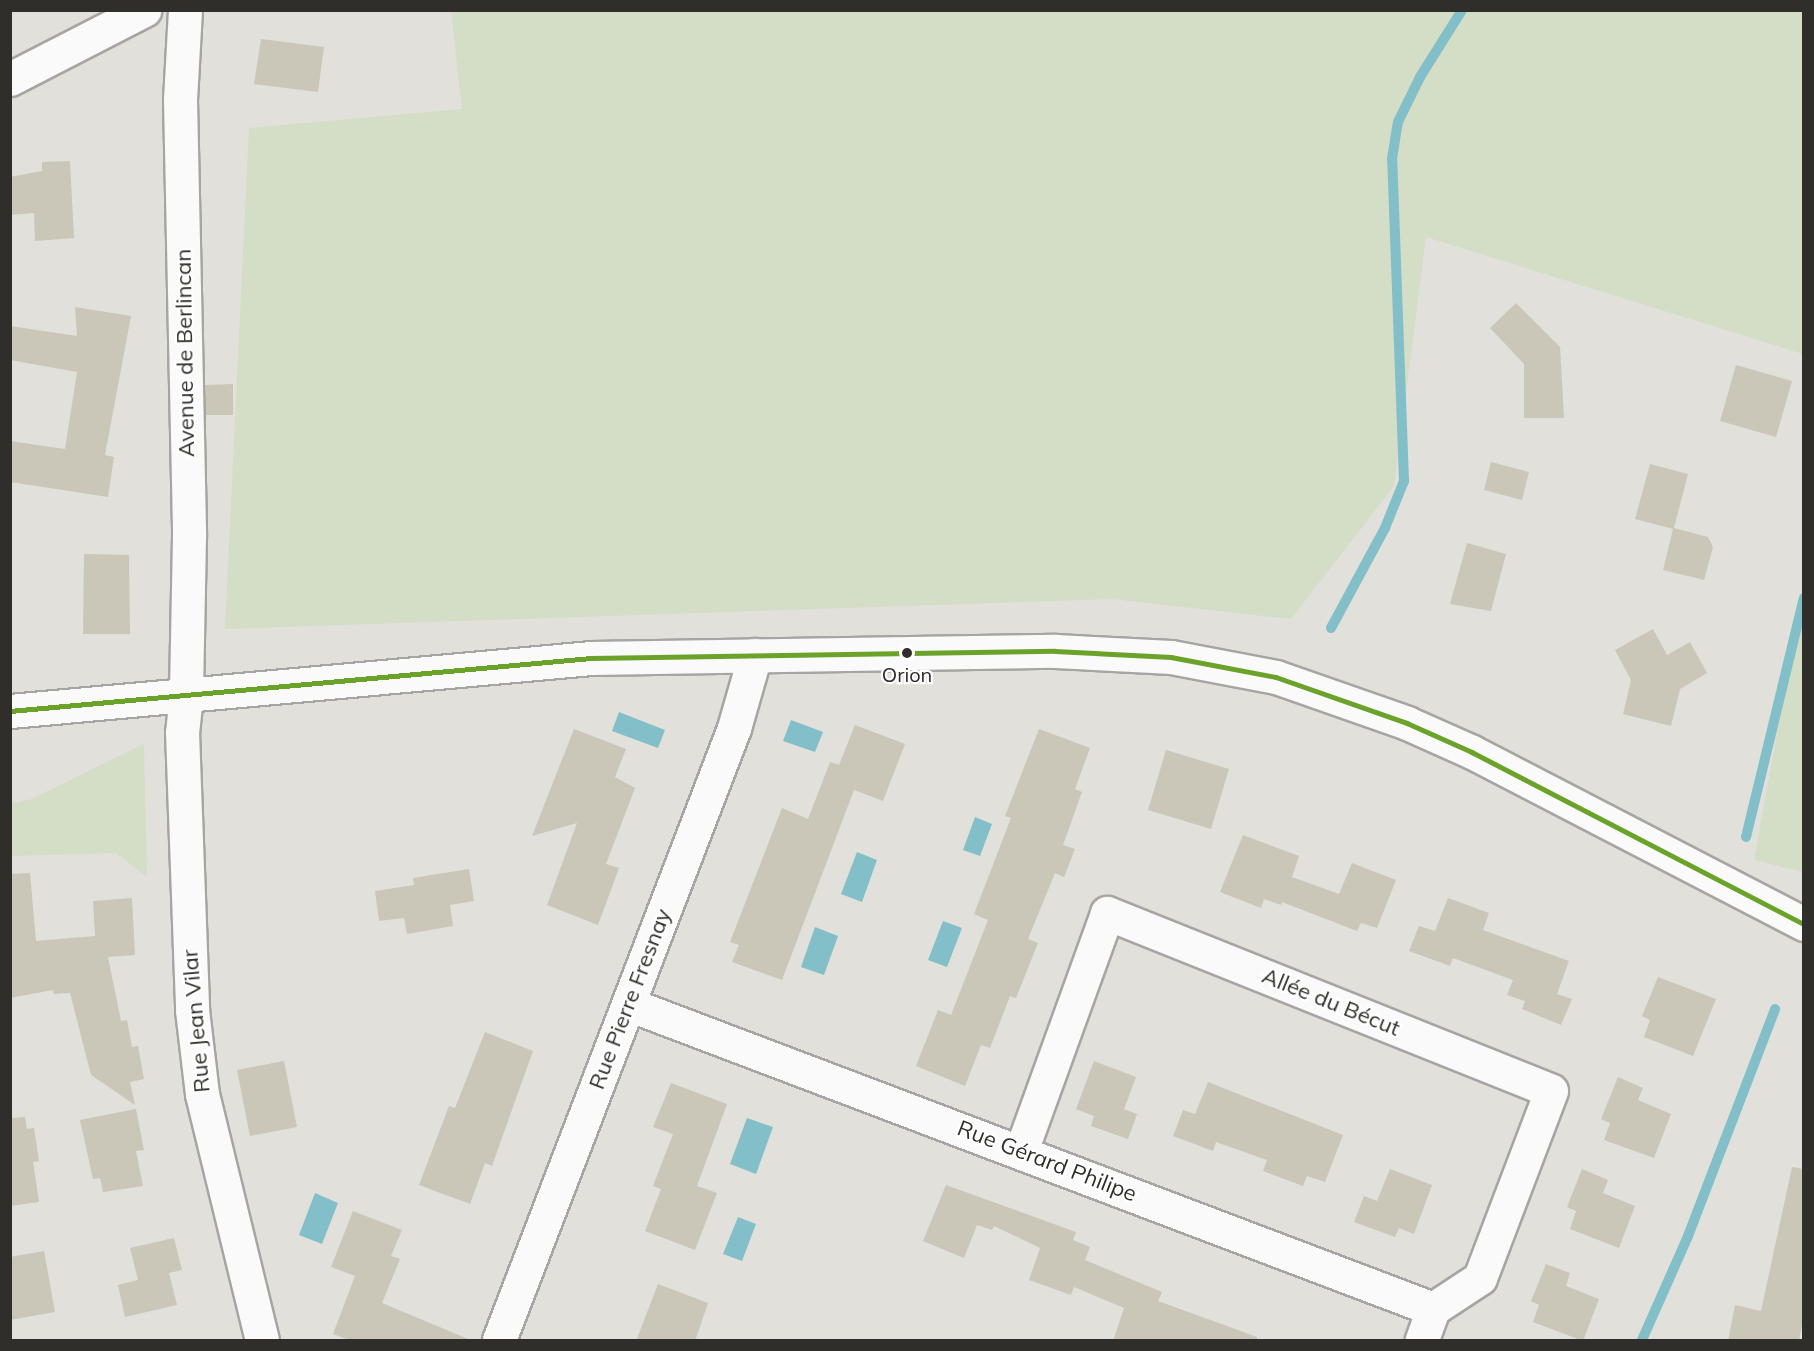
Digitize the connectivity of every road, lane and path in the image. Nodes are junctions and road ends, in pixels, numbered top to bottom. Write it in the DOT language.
graph roads {
  1 [pos="144,10"];
  2 [pos="185,10"];
  3 [pos="10,78"];
  4 [pos="755,655"];
  5 [pos="186,695"];
  6 [pos="10,711"];
  7 [pos="1803,924"];
  8 [pos="628,1004"];
  9 [pos="1021,1151"];
  10 [pos="1433,1309"];
  11 [pos="262,1341"];
  12 [pos="499,1341"];
  13 [pos="1422,1341"];
  1 -- 3 [label="street"];
  2 -- 5 [label="street, Avenue de Berlincan"];
  4 -- 5 [label="street"];
  4 -- 7 [label="street"];
  4 -- 8 [label="street, Rue Pierre Fresnay"];
  5 -- 6 [label="street"];
  5 -- 11 [label="street, Rue Jean Vilar"];
  8 -- 9 [label="street, Rue Gérard Philipe"];
  8 -- 12 [label="street, Rue Pierre Fresnay"];
  9 -- 10 [label="street, Rue Gérard Philipe"];
  9 -- 10 [label="street, Allée du Bécut"];
  10 -- 13 [label="street"];
}
